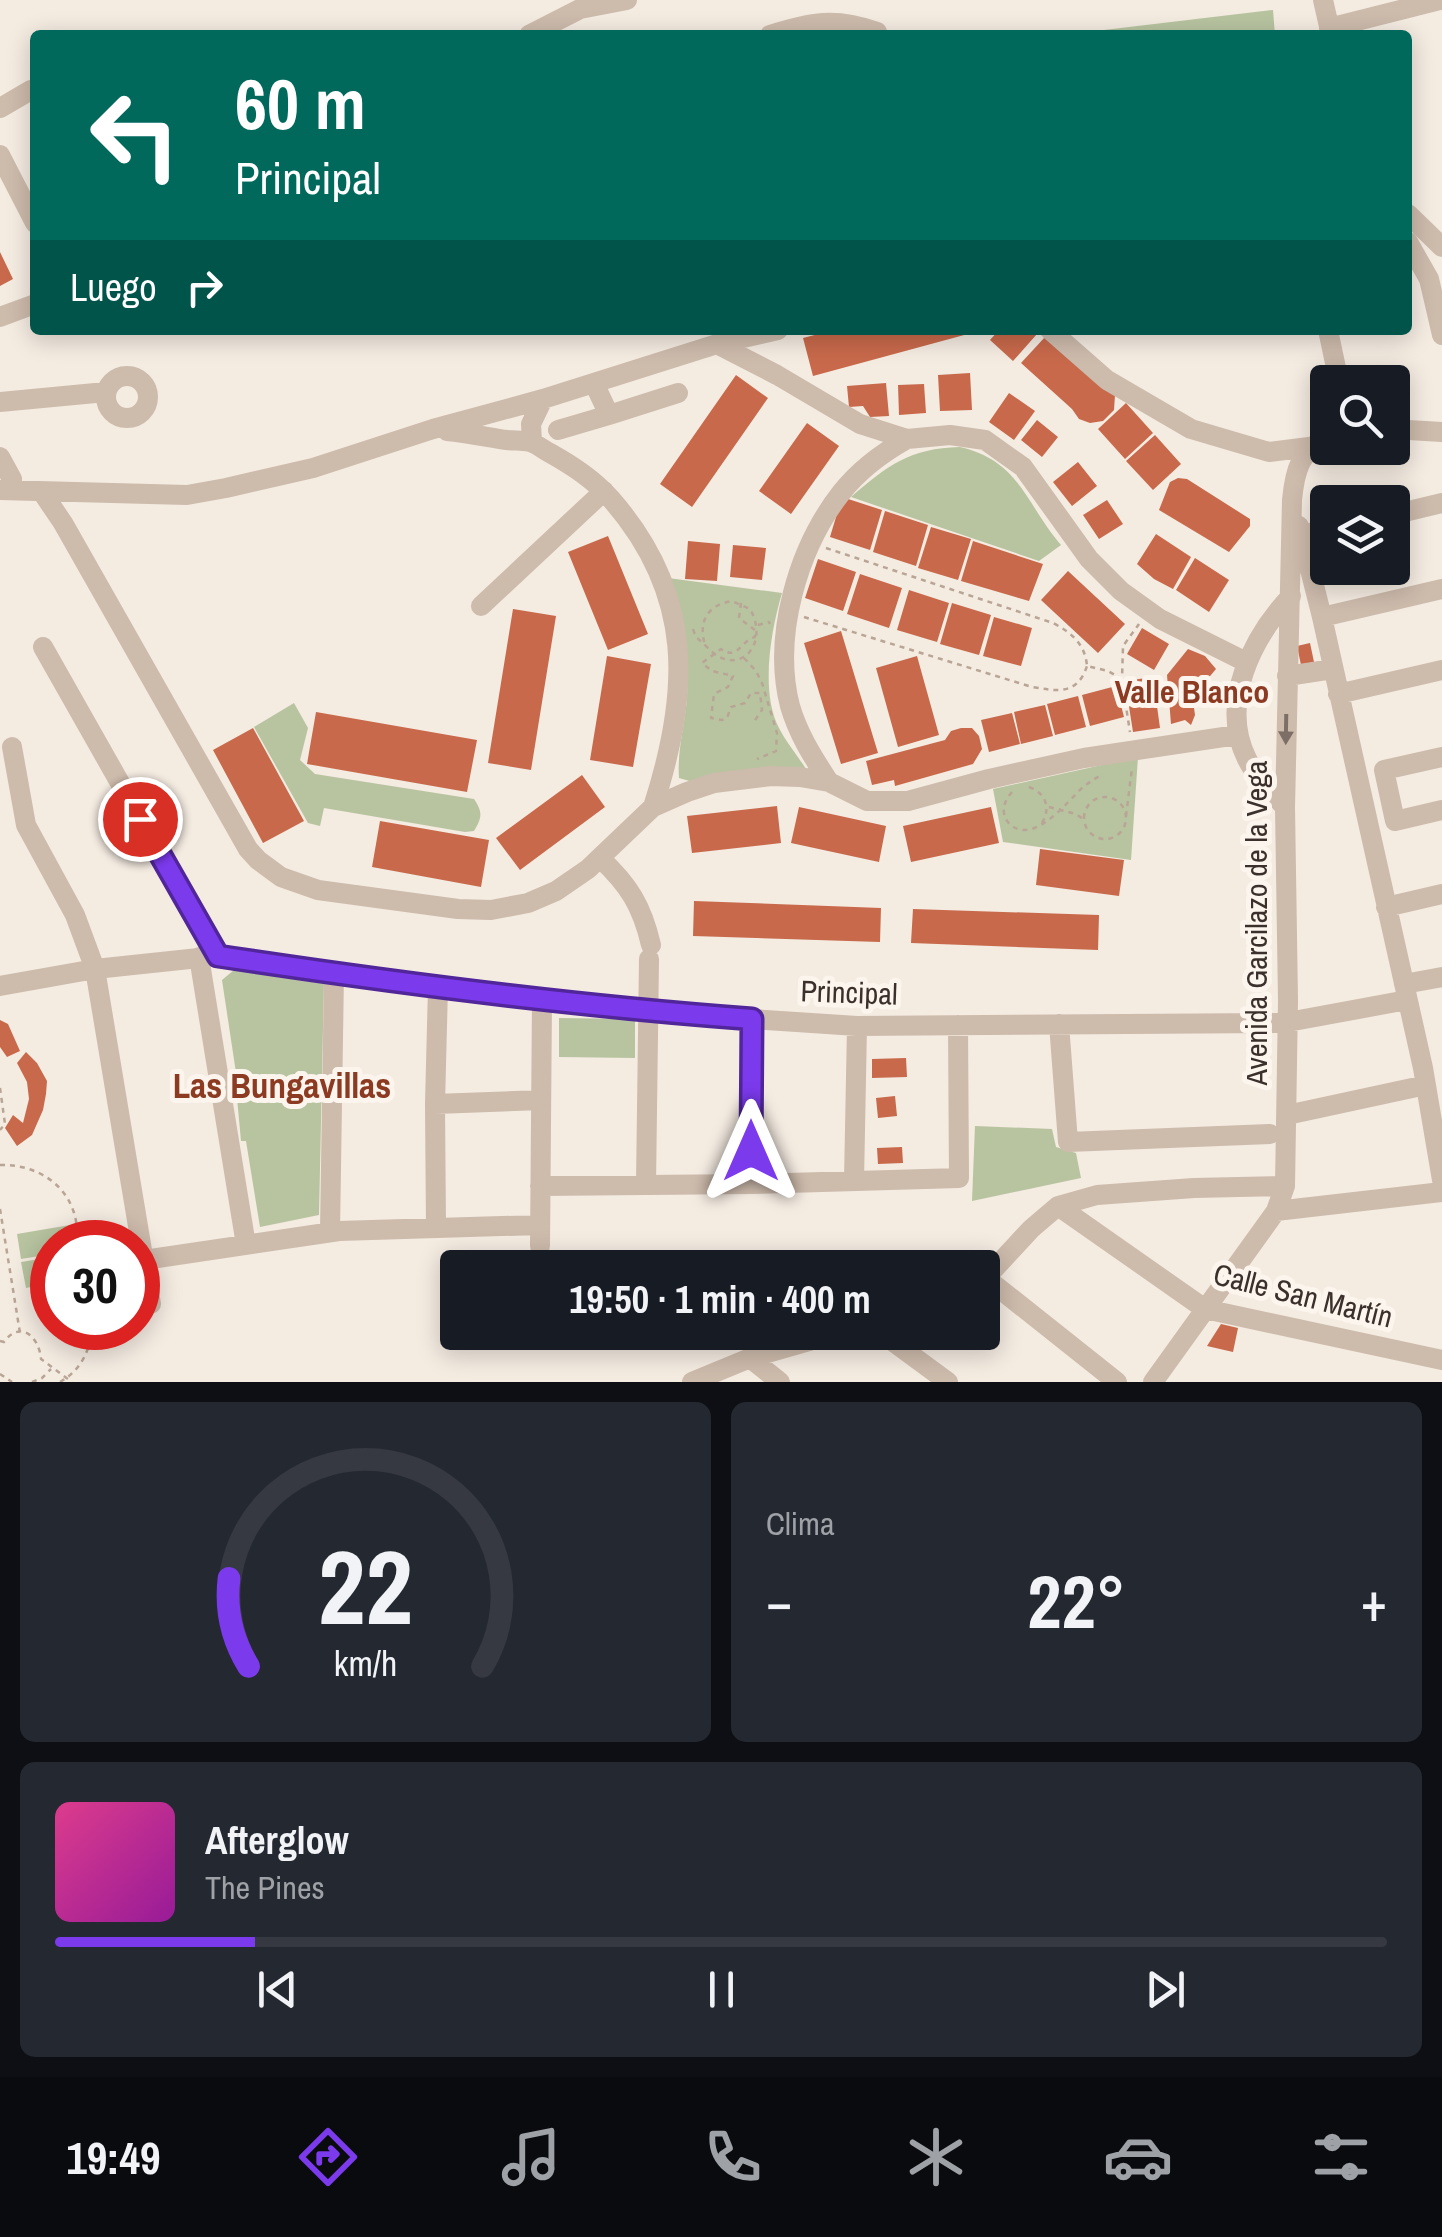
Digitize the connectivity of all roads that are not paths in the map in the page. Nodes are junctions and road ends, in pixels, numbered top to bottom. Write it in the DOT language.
graph roads {
  1 [pos="627,0"];
  2 [pos="1323,0"];
  3 [pos="1440,0"];
  4 [pos="578,5"];
  5 [pos="1404,5"];
  6 [pos="537,30"];
  7 [pos="785,30"];
  8 [pos="872,30"];
  9 [pos="1330,30"];
  10 [pos="1333,30"];
  11 [pos="30,91"];
  12 [pos="0,108"];
  13 [pos="0,155"];
  14 [pos="30,213"];
  15 [pos="1412,218"];
  16 [pos="1442,248"];
  17 [pos="1412,249"];
  18 [pos="1412,278"];
  19 [pos="1429,279"];
  20 [pos="30,306"];
  21 [pos="30,319"];
  22 [pos="0,320"];
  23 [pos="756,335"];
  24 [pos="1056,335"];
  25 [pos="1329,335"];
  26 [pos="1442,335"];
  27 [pos="717,344"];
  28 [pos="1335,365"];
  29 [pos="594,383"];
  30 [pos="106,392"];
  31 [pos="678,393"];
  32 [pos="543,399"];
  33 [pos="0,402"];
  34 [pos="608,415"];
  35 [pos="860,424"];
  36 [pos="433,430"];
  37 [pos="558,430"];
  38 [pos="1410,430"];
  39 [pos="1442,432"];
  40 [pos="907,438"];
  41 [pos="532,442"];
  42 [pos="1310,444"];
  43 [pos="1310,453"];
  44 [pos="0,457"];
  45 [pos="865,467"];
  46 [pos="6,485"];
  47 [pos="42,492"];
  48 [pos="76,492"];
  49 [pos="604,492"];
  50 [pos="1292,500"];
  51 [pos="1442,504"];
  52 [pos="1410,510"];
  53 [pos="63,524"];
  54 [pos="1310,533"];
  55 [pos="1301,535"];
  56 [pos="1442,588"];
  57 [pos="1290,596"];
  58 [pos="481,606"];
  59 [pos="1322,616"];
  60 [pos="42,647"];
  61 [pos="1246,662"];
  62 [pos="1333,669"];
  63 [pos="1442,670"];
  64 [pos="1287,676"];
  65 [pos="1338,694"];
  66 [pos="1238,734"];
  67 [pos="12,747"];
  68 [pos="1442,757"];
  69 [pos="664,772"];
  70 [pos="828,782"];
  71 [pos="687,792"];
  72 [pos="653,807"];
  73 [pos="1285,808"];
  74 [pos="1442,810"];
  75 [pos="600,858"];
  76 [pos="1442,894"];
  77 [pos="1386,906"];
  78 [pos="209,956"];
  79 [pos="96,969"];
  80 [pos="334,973"];
  81 [pos="1442,977"];
  82 [pos="45,979"];
  83 [pos="0,986"];
  84 [pos="438,987"];
  85 [pos="1405,992"];
  86 [pos="0,998"];
  87 [pos="542,1000"];
  88 [pos="647,1012"];
  89 [pos="752,1019"];
  90 [pos="1288,1022"];
  91 [pos="1060,1024"];
  92 [pos="958,1025"];
  93 [pos="857,1026"];
  94 [pos="1430,1073"];
  95 [pos="541,1100"];
  96 [pos="436,1104"];
  97 [pos="1287,1115"];
  98 [pos="1270,1134"];
  99 [pos="1442,1180"];
  100 [pos="854,1181"];
  101 [pos="750,1184"];
  102 [pos="646,1185"];
  103 [pos="540,1186"];
  104 [pos="1285,1186"];
  105 [pos="1442,1192"];
  106 [pos="1058,1206"];
  107 [pos="1276,1211"];
  108 [pos="137,1220"];
  109 [pos="436,1228"];
  110 [pos="330,1232"];
  111 [pos="246,1245"];
  112 [pos="160,1258"];
  113 [pos="1000,1262"];
  114 [pos="1000,1292"];
  115 [pos="1205,1309"];
  116 [pos="778,1350"];
  117 [pos="909,1350"];
  118 [pos="750,1358"];
  119 [pos="1442,1360"];
  120 [pos="692,1382"];
  121 [pos="780,1382"];
  122 [pos="948,1382"];
  123 [pos="1117,1382"];
  124 [pos="1153,1382"];
  1 -- 4 [label="street"];
  2 -- 9 [label="street"];
  3 -- 5 [label="street"];
  4 -- 6 [label="street"];
  5 -- 10 [label="street"];
  7 -- 8 [label="street"];
  11 -- 12 [label="street"];
  13 -- 14 [label="street"];
  15 -- 16 [label="street"];
  17 -- 19 [label="street"];
  18 -- 19 [label="street"];
  19 -- 26 [label="street"];
  20 -- 22 [label="street"];
  21 -- 22 [label="street"];
  23 -- 27 [label="street"];
  24 -- 42 [label="street"];
  25 -- 28 [label="street"];
  27 -- 29 [label="street"];
  27 -- 35 [label="street"];
  29 -- 32 [label="street"];
  29 -- 34 [label="street"];
  30 -- 33 [label="street"];
  31 -- 34 [label="street"];
  32 -- 36 [label="street"];
  32 -- 41 [label="street"];
  34 -- 37 [label="street"];
  35 -- 40 [label="street"];
  35 -- 45 [label="street"];
  36 -- 41 [label="street"];
  36 -- 48 [label="street"];
  38 -- 39 [label="street"];
  40 -- 45 [label="street"];
  40 -- 61 [label="street"];
  41 -- 49 [label="street"];
  43 -- 50 [label="street, Avenida Garcilazo de la Vega"];
  44 -- 46 [label="street"];
  45 -- 70 [label="street"];
  46 -- 47 [label="street"];
  47 -- 48 [label="street"];
  47 -- 53 [label="street"];
  48 -- 53 [label="street"];
  49 -- 58 [label="street"];
  49 -- 69 [label="street"];
  50 -- 55 [label="street"];
  50 -- 57 [label="street, Avenida Garcilazo de la Vega"];
  51 -- 52 [label="street"];
  53 -- 75 [label="street"];
  54 -- 55 [label="street"];
  55 -- 59 [label="street"];
  56 -- 59 [label="street"];
  57 -- 61 [label="street"];
  57 -- 64 [label="street, Avenida Garcilazo de la Vega"];
  59 -- 62 [label="street"];
  60 -- 78 [label="street"];
  61 -- 66 [label="street"];
  62 -- 64 [label="street"];
  62 -- 65 [label="street"];
  63 -- 65 [label="street"];
  64 -- 73 [label="street, Avenida Garcilazo de la Vega, one-way"];
  65 -- 77 [label="street"];
  66 -- 70 [label="street"];
  66 -- 73 [label="street"];
  67 -- 79 [label="street"];
  68 -- 74 [label="street"];
  69 -- 71 [label="street"];
  69 -- 72 [label="street"];
  70 -- 71 [label="street"];
  71 -- 72 [label="street"];
  72 -- 75 [label="street"];
  73 -- 90 [label="street, Avenida Garcilazo de la Vega"];
  75 -- 88 [label="street"];
  76 -- 77 [label="street"];
  77 -- 85 [label="street"];
  78 -- 79 [label="street, Principal"];
  78 -- 80 [label="street, Principal"];
  78 -- 111 [label="street"];
  79 -- 82 [label="street, Principal"];
  79 -- 108 [label="street"];
  80 -- 84 [label="street, Principal"];
  80 -- 110 [label="street"];
  81 -- 85 [label="street, Principal"];
  82 -- 83 [label="street"];
  82 -- 86 [label="street, Principal"];
  84 -- 87 [label="street, Principal"];
  84 -- 96 [label="street"];
  85 -- 90 [label="street, Principal"];
  85 -- 94 [label="street"];
  87 -- 88 [label="street, Principal"];
  87 -- 95 [label="street"];
  88 -- 89 [label="street, Principal"];
  88 -- 102 [label="street"];
  89 -- 93 [label="street, Principal"];
  89 -- 101 [label="street"];
  90 -- 91 [label="street, Principal"];
  90 -- 97 [label="street, Avenida Garcilazo de la Vega"];
  91 -- 92 [label="street, Principal"];
  91 -- 98 [label="street"];
  92 -- 93 [label="street, Principal"];
  92 -- 100 [label="street"];
  93 -- 100 [label="street"];
  94 -- 97 [label="street"];
  94 -- 99 [label="street"];
  95 -- 96 [label="street"];
  95 -- 103 [label="street"];
  96 -- 109 [label="street"];
  97 -- 104 [label="street, Avenida Garcilazo de la Vega"];
  100 -- 101 [label="street"];
  101 -- 102 [label="street"];
  102 -- 103 [label="street"];
  103 -- 109 [label="street"];
  104 -- 106 [label="street"];
  104 -- 107 [label="street, Avenida Garcilazo de la Vega"];
  105 -- 107 [label="street"];
  106 -- 113 [label="street"];
  106 -- 115 [label="street, Calle San Martín"];
  107 -- 115 [label="street, Avenida Garcilazo de la Vega"];
  109 -- 110 [label="street"];
  110 -- 111 [label="street"];
  111 -- 112 [label="street"];
  114 -- 123 [label="street"];
  115 -- 119 [label="street, Calle San Martín"];
  115 -- 124 [label="street, Avenida Garcilazo de la Vega"];
  116 -- 118 [label="street"];
  117 -- 122 [label="street"];
  118 -- 120 [label="street"];
  118 -- 121 [label="street"];
}
